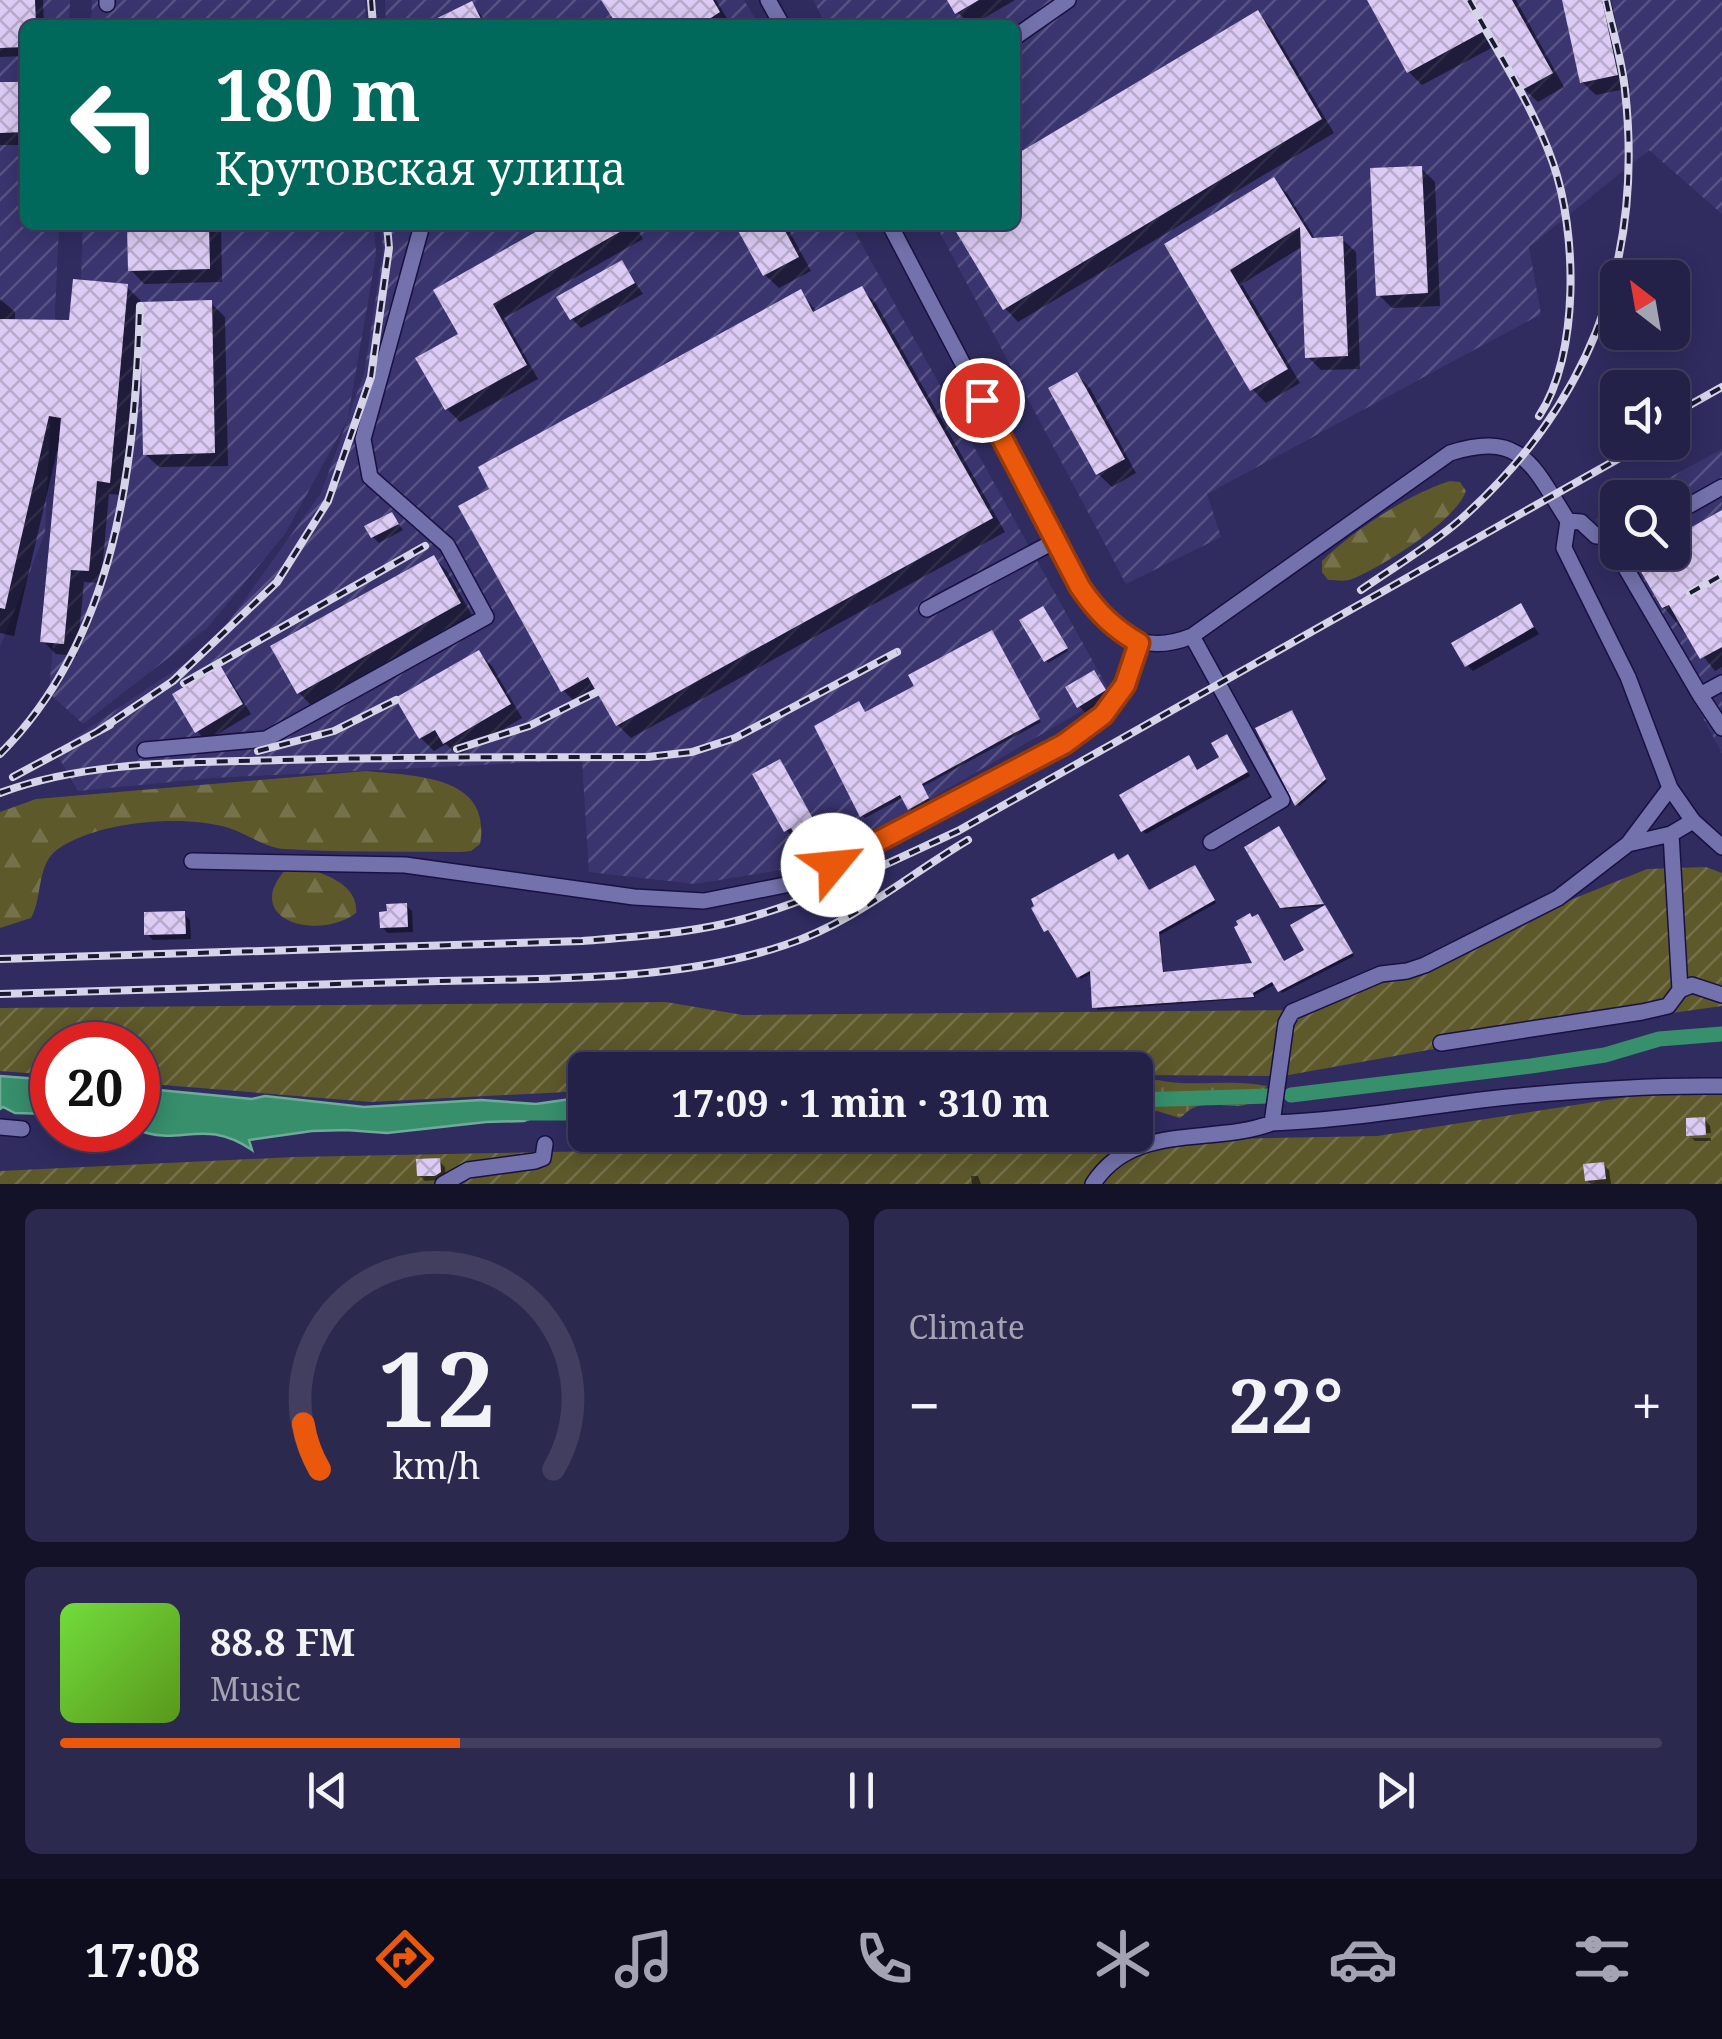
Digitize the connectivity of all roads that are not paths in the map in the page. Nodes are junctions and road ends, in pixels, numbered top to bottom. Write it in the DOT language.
graph roads {
  1 [pos="1068,0"];
  2 [pos="1020,34"];
  3 [pos="421,230"];
  4 [pos="893,230"];
  5 [pos="1722,487"];
  6 [pos="1690,506"];
  7 [pos="1568,521"];
  8 [pos="1600,536"];
  9 [pos="1055,541"];
  10 [pos="1631,570"];
  11 [pos="927,609"];
  12 [pos="1192,636"];
  13 [pos="1139,643"];
  14 [pos="1722,683"];
  15 [pos="1700,695"];
  16 [pos="1722,728"];
  17 [pos="144,750"];
  18 [pos="1670,788"];
  19 [pos="1693,821"];
  20 [pos="1671,834"];
  21 [pos="1211,842"];
  22 [pos="1628,844"];
  23 [pos="1722,848"];
  24 [pos="192,861"];
  25 [pos="1680,990"];
  26 [pos="1722,995"];
  27 [pos="1441,1042"];
  28 [pos="1722,1086"];
  29 [pos="1272,1124"];
  30 [pos="0,1127"];
  31 [pos="22,1129"];
  32 [pos="545,1144"];
  33 [pos="443,1184"];
  34 [pos="1093,1184"];
  1 -- 2 [label="street"];
  3 -- 17 [label="street"];
  4 -- 9 [label="street"];
  5 -- 6 [label="street"];
  7 -- 8 [label="street"];
  7 -- 12 [label="street"];
  7 -- 18 [label="street"];
  9 -- 11 [label="street"];
  9 -- 13 [label="street"];
  10 -- 15 [label="street"];
  12 -- 13 [label="street"];
  12 -- 21 [label="street"];
  13 -- 24 [label="street"];
  14 -- 15 [label="street"];
  15 -- 16 [label="street"];
  18 -- 19 [label="street"];
  18 -- 22 [label="street"];
  19 -- 20 [label="street"];
  19 -- 23 [label="street"];
  20 -- 22 [label="street"];
  20 -- 25 [label="street"];
  22 -- 29 [label="street"];
  25 -- 26 [label="street"];
  25 -- 27 [label="street"];
  28 -- 29 [label="street"];
  29 -- 34 [label="street"];
  30 -- 31 [label="street"];
  32 -- 33 [label="street"];
}
